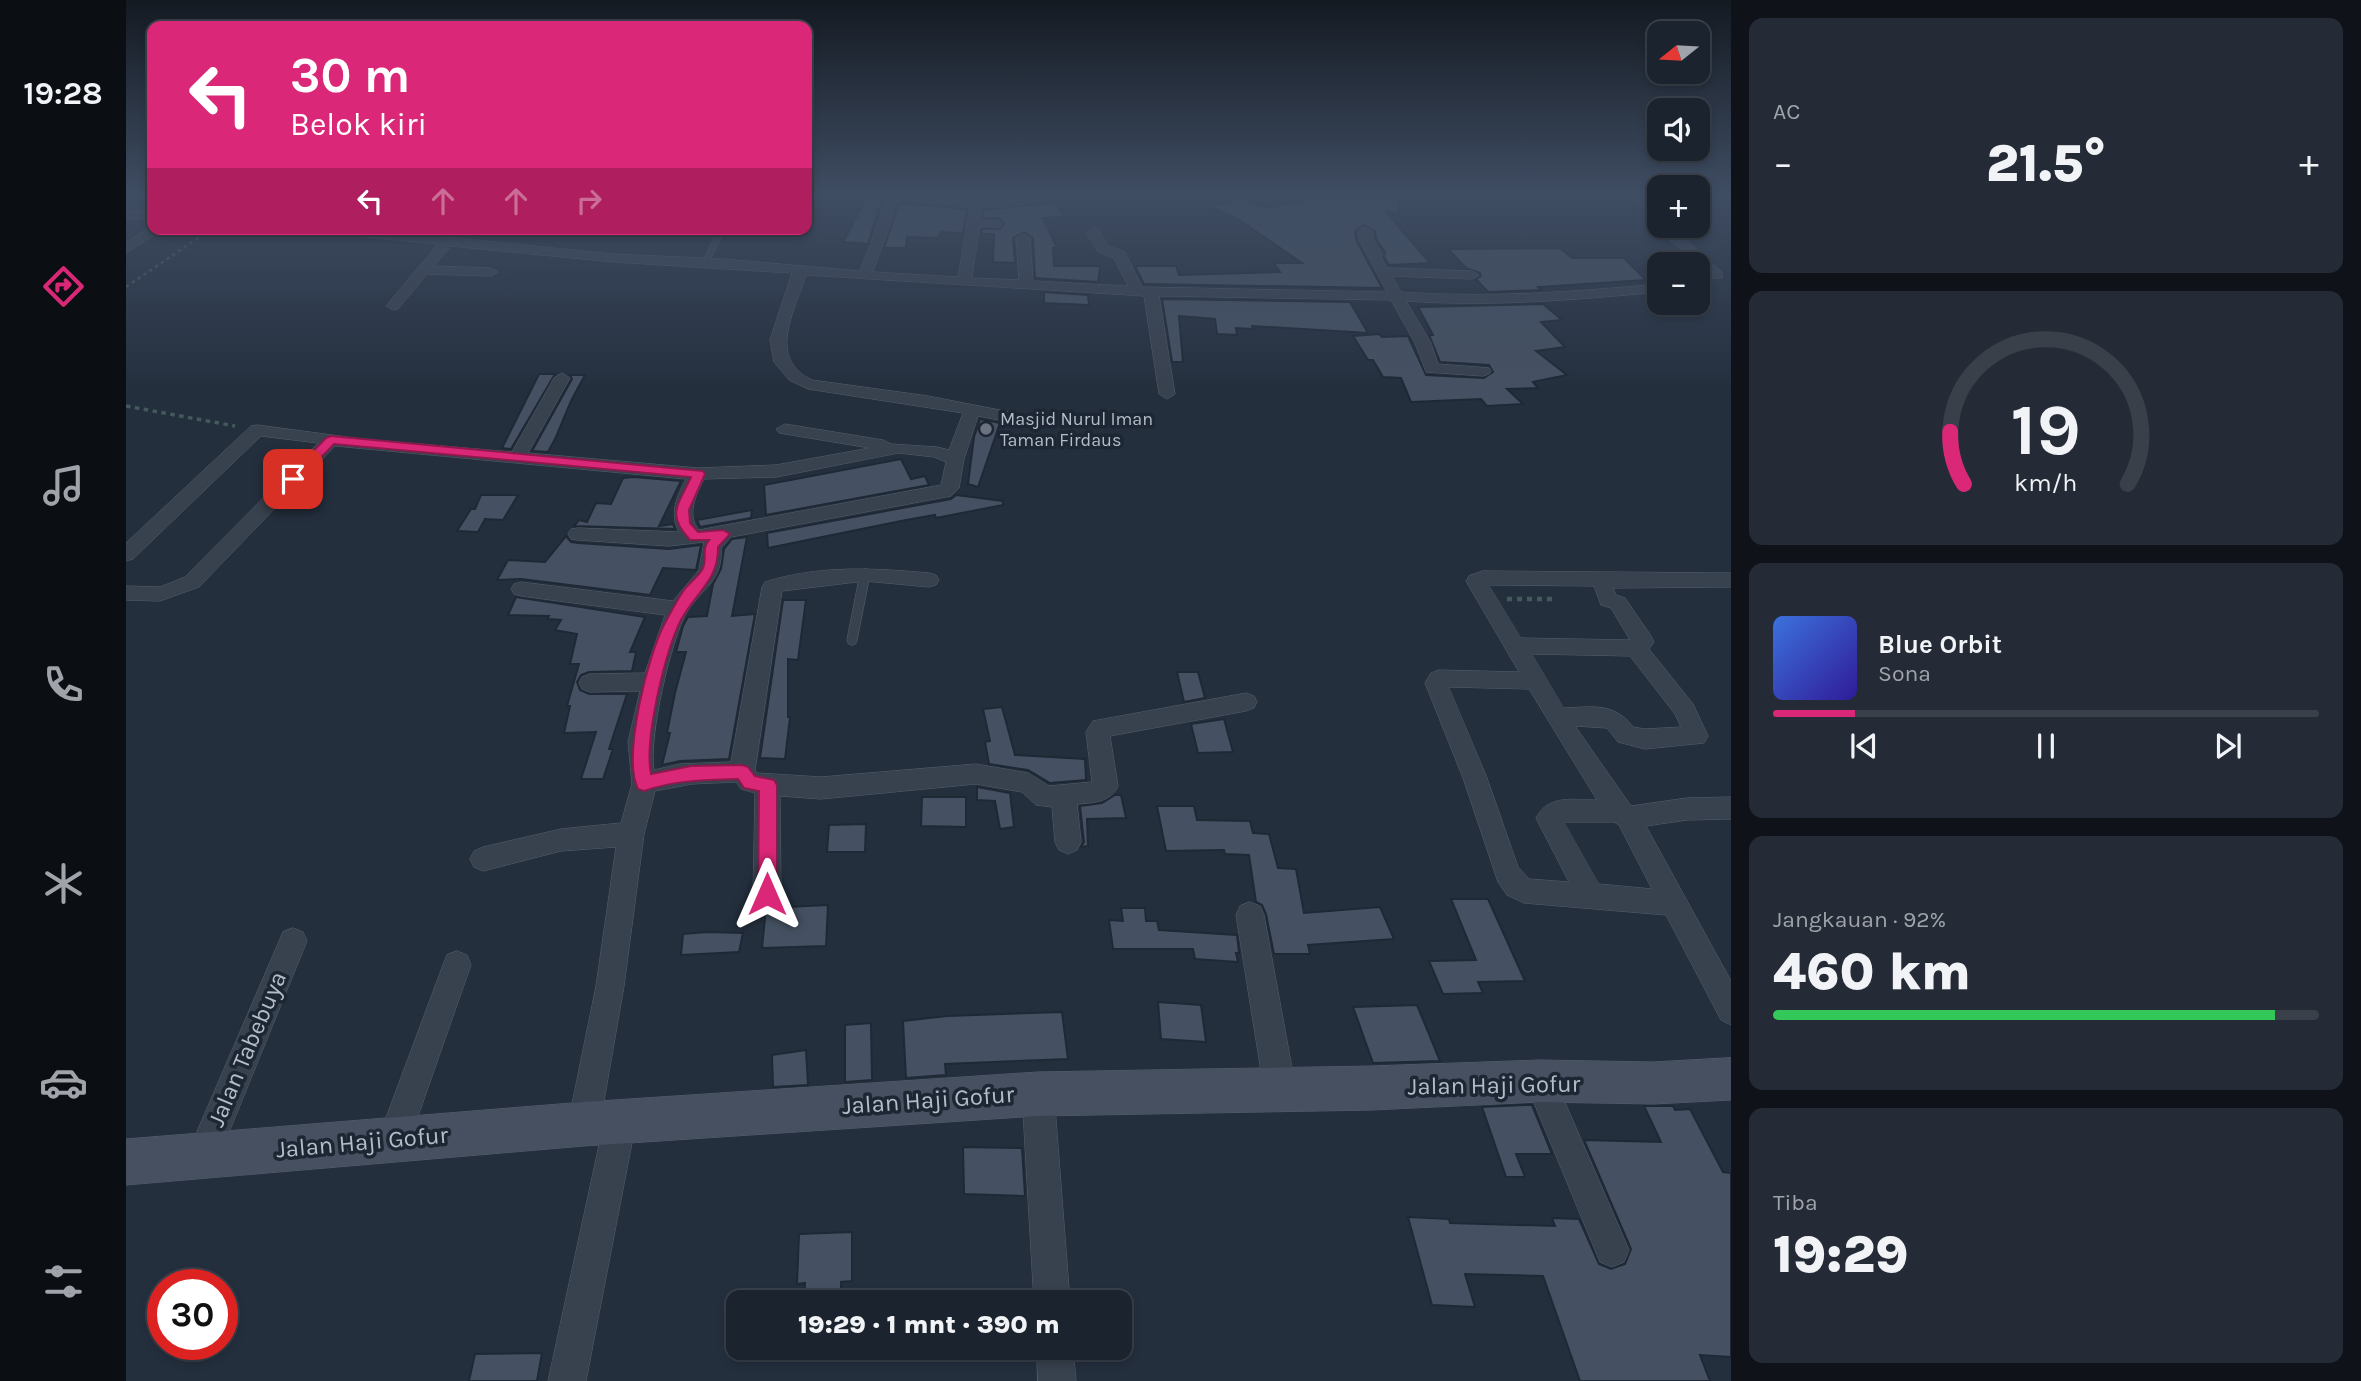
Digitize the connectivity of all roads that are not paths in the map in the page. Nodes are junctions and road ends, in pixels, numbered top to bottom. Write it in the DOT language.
graph roads {
  1 [pos="433,259"];
  2 [pos="641,259"];
  3 [pos="709,259"];
  4 [pos="871,259"];
  5 [pos="967,259"];
  6 [pos="1024,259"];
  7 [pos="1122,259"];
  8 [pos="1376,259"];
  9 [pos="1706,259"];
  10 [pos="1453,260"];
  11 [pos="710,263"];
  12 [pos="424,270"];
  13 [pos="800,271"];
  14 [pos="491,272"];
  15 [pos="1384,272"];
  16 [pos="1724,274"];
  17 [pos="865,276"];
  18 [pos="964,281"];
  19 [pos="1026,283"];
  20 [pos="1647,290"];
  21 [pos="1144,291"];
  22 [pos="1398,296"];
  23 [pos="393,306"];
  24 [pos="1483,371"];
  25 [pos="562,378"];
  26 [pos="1167,394"];
  27 [pos="972,410"];
  28 [pos="1025,420"];
  29 [pos="785,429"];
  30 [pos="331,440"];
  31 [pos="900,448"];
  32 [pos="517,458"];
  33 [pos="955,459"];
  34 [pos="698,474"];
  35 [pos="578,534"];
  36 [pos="723,534"];
  37 [pos="695,537"];
  38 [pos="126,554"];
  39 [pos="865,574"];
  40 [pos="929,580"];
  41 [pos="1731,580"];
  42 [pos="521,589"];
  43 [pos="1607,589"];
  44 [pos="126,593"];
  45 [pos="678,609"];
  46 [pos="852,640"];
  47 [pos="1515,646"];
  48 [pos="1636,648"];
  49 [pos="1538,681"];
  50 [pos="654,682"];
  51 [pos="590,683"];
  52 [pos="1246,702"];
  53 [pos="1558,717"];
  54 [pos="742,772"];
  55 [pos="644,784"];
  56 [pos="768,785"];
  57 [pos="1064,795"];
  58 [pos="1731,807"];
  59 [pos="1623,814"];
  60 [pos="631,834"];
  61 [pos="1068,842"];
  62 [pos="483,859"];
  63 [pos="767,894"];
  64 [pos="1590,895"];
  65 [pos="1672,902"];
  66 [pos="1250,915"];
  67 [pos="293,942"];
  68 [pos="457,965"];
  69 [pos="1731,1010"];
  70 [pos="1731,1079"];
  71 [pos="1540,1081"];
  72 [pos="1280,1090"];
  73 [pos="1038,1094"];
  74 [pos="602,1123"];
  75 [pos="394,1139"];
  76 [pos="202,1157"];
  77 [pos="126,1162"];
  78 [pos="1612,1250"];
  79 [pos="1051,1290"];
  80 [pos="1056,1360"];
  81 [pos="567,1381"];
  82 [pos="1057,1381"];
  1 -- 12 [label="street"];
  2 -- 11 [label="street"];
  3 -- 11 [label="lane"];
  4 -- 17 [label="street"];
  5 -- 18 [label="street"];
  6 -- 19 [label="street"];
  7 -- 21 [label="street"];
  8 -- 15 [label="street"];
  9 -- 16 [label="street"];
  10 -- 15 [label="street"];
  11 -- 13 [label="street"];
  12 -- 14 [label="street"];
  12 -- 23 [label="street"];
  13 -- 17 [label="street"];
  13 -- 27 [label="street"];
  15 -- 22 [label="street"];
  17 -- 18 [label="street"];
  18 -- 19 [label="street"];
  19 -- 21 [label="street"];
  20 -- 22 [label="street"];
  21 -- 22 [label="street"];
  21 -- 26 [label="street"];
  22 -- 24 [label="street"];
  25 -- 32 [label="street"];
  27 -- 28 [label="street"];
  27 -- 33 [label="street"];
  29 -- 31 [label="street"];
  30 -- 32 [label="street"];
  30 -- 38 [label="street"];
  30 -- 44 [label="street"];
  31 -- 33 [label="street"];
  31 -- 34 [label="street"];
  32 -- 34 [label="street"];
  33 -- 36 [label="street"];
  34 -- 37 [label="street"];
  35 -- 37 [label="street"];
  36 -- 37 [label="street"];
  36 -- 45 [label="street"];
  39 -- 40 [label="street"];
  39 -- 46 [label="lane"];
  39 -- 54 [label="street"];
  41 -- 43 [label="street"];
  42 -- 45 [label="street"];
  43 -- 47 [label="street"];
  43 -- 48 [label="street"];
  45 -- 50 [label="street"];
  47 -- 48 [label="street"];
  47 -- 49 [label="street"];
  48 -- 53 [label="street"];
  49 -- 53 [label="street"];
  49 -- 64 [label="street"];
  50 -- 51 [label="street"];
  50 -- 55 [label="street"];
  52 -- 57 [label="street"];
  53 -- 59 [label="street"];
  54 -- 55 [label="street"];
  54 -- 56 [label="street"];
  55 -- 60 [label="street"];
  56 -- 57 [label="street"];
  56 -- 63 [label="street"];
  57 -- 61 [label="street"];
  58 -- 59 [label="street"];
  59 -- 64 [label="street"];
  59 -- 65 [label="street"];
  60 -- 62 [label="street"];
  60 -- 74 [label="street"];
  64 -- 65 [label="street"];
  65 -- 69 [label="street"];
  66 -- 72 [label="street"];
  67 -- 76 [label="street, Jalan Tabebuya"];
  68 -- 75 [label="street"];
  70 -- 71 [label="street, Jalan Haji Gofur"];
  71 -- 72 [label="street, Jalan Haji Gofur"];
  71 -- 78 [label="street"];
  72 -- 73 [label="street, Jalan Haji Gofur"];
  73 -- 74 [label="street, Jalan Haji Gofur"];
  73 -- 79 [label="street"];
  74 -- 75 [label="street, Jalan Haji Gofur"];
  74 -- 81 [label="street"];
  75 -- 76 [label="street, Jalan Haji Gofur"];
  76 -- 77 [label="street, Jalan Haji Gofur"];
  80 -- 82 [label="street"];
}
